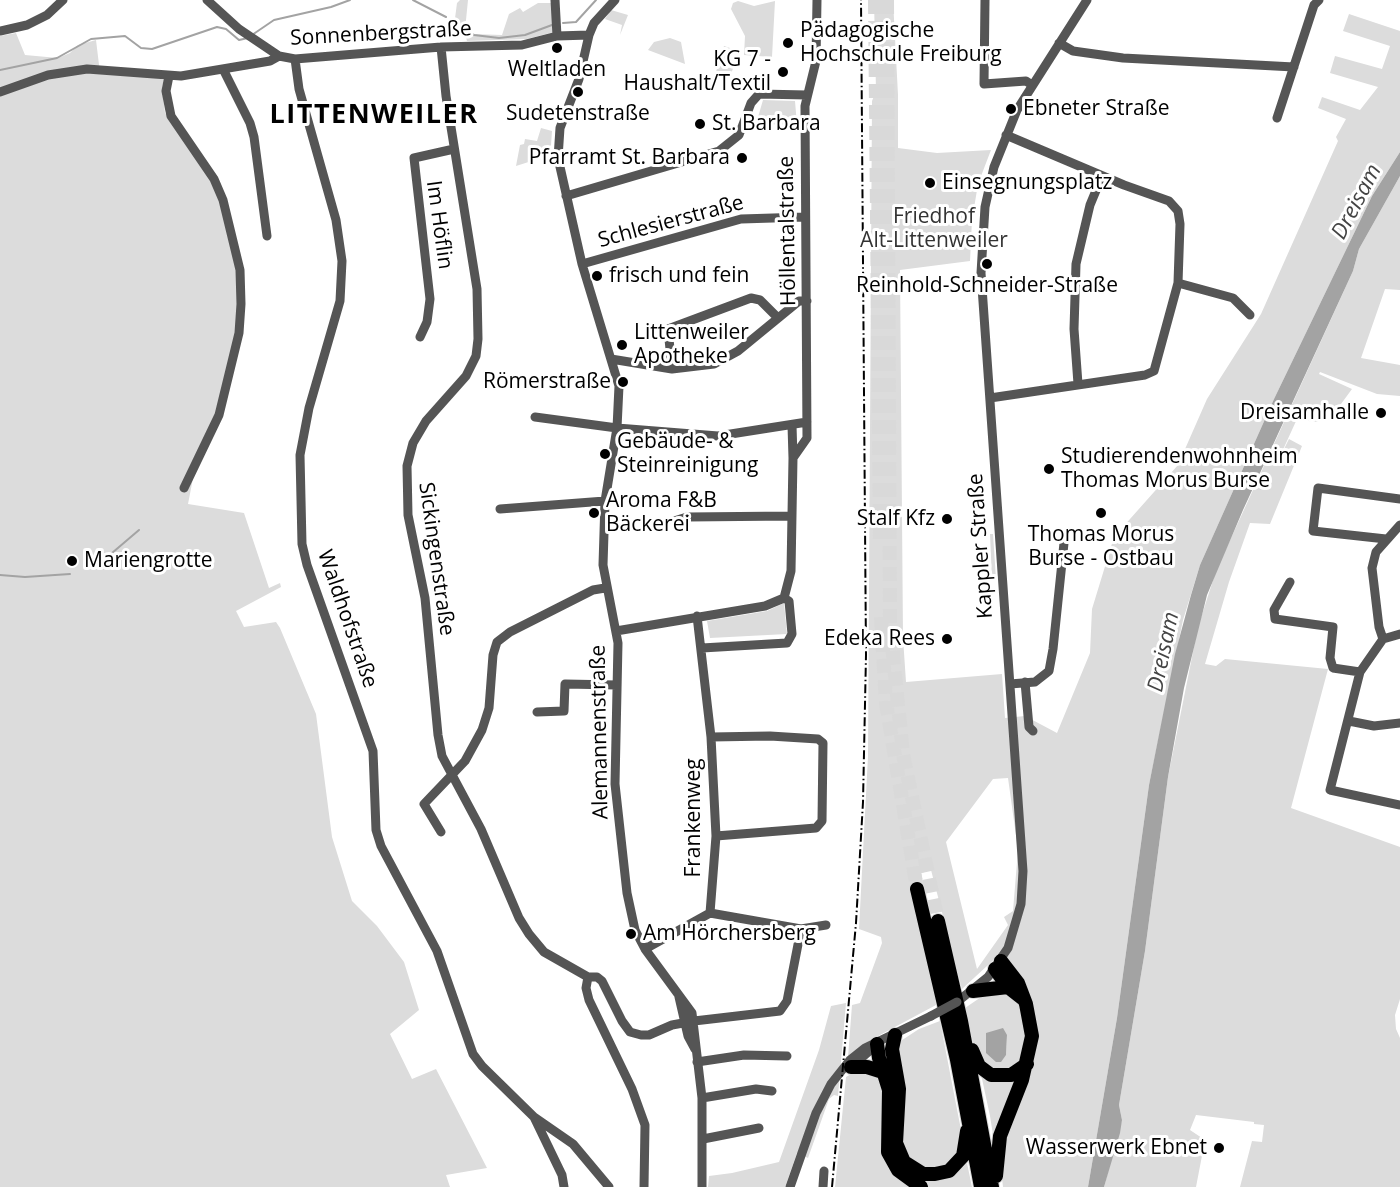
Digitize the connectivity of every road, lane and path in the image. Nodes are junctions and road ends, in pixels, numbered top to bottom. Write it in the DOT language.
graph roads {
  1 [pos="63,0"];
  2 [pos="207,0"];
  3 [pos="555,0"];
  4 [pos="615,0"];
  5 [pos="817,0"];
  6 [pos="985,0"];
  7 [pos="1087,0"];
  8 [pos="1319,0"];
  9 [pos="0,31"];
  10 [pos="589,35"];
  11 [pos="557,36"];
  12 [pos="1059,43"];
  13 [pos="441,47"];
  14 [pos="279,56"];
  15 [pos="295,59"];
  16 [pos="1294,67"];
  17 [pos="223,69"];
  18 [pos="170,76"];
  19 [pos="1032,85"];
  20 [pos="0,92"];
  21 [pos="807,95"];
  22 [pos="1277,118"];
  23 [pos="1006,135"];
  24 [pos="454,149"];
  25 [pos="1102,176"];
  26 [pos="566,196"];
  27 [pos="806,216"];
  28 [pos="267,236"];
  29 [pos="582,264"];
  30 [pos="1178,283"];
  31 [pos="807,301"];
  32 [pos="1250,315"];
  33 [pos="778,318"];
  34 [pos="420,337"];
  35 [pos="611,358"];
  36 [pos="672,369"];
  37 [pos="1078,384"];
  38 [pos="990,398"];
  39 [pos="535,417"];
  40 [pos="807,422"];
  41 [pos="792,425"];
  42 [pos="617,428"];
  43 [pos="793,458"];
  44 [pos="184,488"];
  45 [pos="1400,499"];
  46 [pos="605,501"];
  47 [pos="500,509"];
  48 [pos="792,516"];
  49 [pos="674,521"];
  50 [pos="1400,525"];
  51 [pos="1386,539"];
  52 [pos="1064,543"];
  53 [pos="1290,582"];
  54 [pos="605,588"];
  55 [pos="786,599"];
  56 [pos="697,616"];
  57 [pos="616,631"];
  58 [pos="1400,634"];
  59 [pos="1383,639"];
  60 [pos="702,648"];
  61 [pos="1360,672"];
  62 [pos="1025,682"];
  63 [pos="1010,684"];
  64 [pos="616,685"];
  65 [pos="537,712"];
  66 [pos="1349,721"];
  67 [pos="1400,723"];
  68 [pos="1033,731"];
  69 [pos="711,737"];
  70 [pos="452,774"];
  71 [pos="1400,804"];
  72 [pos="441,832"];
  73 [pos="716,836"];
  74 [pos="917,889"];
  75 [pos="710,913"];
  76 [pos="938,921"];
  77 [pos="826,925"];
  78 [pos="801,929"];
  79 [pos="645,949"];
  80 [pos="998,965"];
  81 [pos="588,977"];
  82 [pos="1008,987"];
  83 [pos="973,991"];
  84 [pos="1024,999"];
  85 [pos="961,1021"];
  86 [pos="690,1022"];
  87 [pos="895,1035"];
  88 [pos="877,1044"];
  89 [pos="786,1056"];
  90 [pos="698,1062"];
  91 [pos="1027,1065"];
  92 [pos="847,1067"];
  93 [pos="890,1069"];
  94 [pos="772,1091"];
  95 [pos="702,1098"];
  96 [pos="966,1105"];
  97 [pos="534,1117"];
  98 [pos="759,1128"];
  99 [pos="704,1139"];
  100 [pos="824,1171"];
  101 [pos="564,1187"];
  102 [pos="609,1187"];
  103 [pos="644,1187"];
  104 [pos="702,1187"];
  105 [pos="790,1187"];
  106 [pos="823,1187"];
  107 [pos="921,1187"];
  108 [pos="981,1187"];
  109 [pos="994,1187"];
  1 -- 9 [label="street"];
  2 -- 14 [label="street"];
  3 -- 11 [label="street"];
  4 -- 10 [label="street"];
  5 -- 21 [label="street, Höllentalstraße"];
  6 -- 19 [label="street"];
  7 -- 12 [label="street, Kappler Straße"];
  8 -- 16 [label="street"];
  10 -- 11 [label="street, Sonnenbergstraße"];
  10 -- 26 [label="street, Alemannenstraße"];
  11 -- 13 [label="street, Sonnenbergstraße"];
  12 -- 16 [label="street"];
  12 -- 19 [label="street, Kappler Straße"];
  13 -- 15 [label="street, Sonnenbergstraße"];
  13 -- 24 [label="street, Sickingenstraße"];
  14 -- 15 [label="street, Sonnenbergstraße"];
  14 -- 17 [label="street, Sonnenbergstraße"];
  15 -- 97 [label="street, Waldhofstraße"];
  16 -- 22 [label="street"];
  17 -- 18 [label="street, Sonnenbergstraße"];
  17 -- 28 [label="street"];
  18 -- 20 [label="street, Sonnenbergstraße"];
  18 -- 44 [label="street"];
  19 -- 23 [label="street, Kappler Straße"];
  21 -- 26 [label="street"];
  21 -- 27 [label="street, Höllentalstraße"];
  23 -- 25 [label="street"];
  23 -- 38 [label="street, Kappler Straße"];
  24 -- 34 [label="street, Im Höflin"];
  24 -- 70 [label="street, Sickingenstraße"];
  25 -- 30 [label="street"];
  25 -- 37 [label="street"];
  26 -- 29 [label="street, Alemannenstraße"];
  27 -- 29 [label="street, Schlesierstraße"];
  27 -- 31 [label="street, Höllentalstraße"];
  29 -- 35 [label="street, Alemannenstraße"];
  30 -- 32 [label="street"];
  30 -- 37 [label="street"];
  31 -- 33 [label="street"];
  31 -- 40 [label="street, Höllentalstraße"];
  33 -- 36 [label="street"];
  33 -- 36 [label="street"];
  35 -- 36 [label="street"];
  35 -- 42 [label="street, Alemannenstraße"];
  37 -- 38 [label="street"];
  38 -- 63 [label="street, Kappler Straße"];
  39 -- 42 [label="street"];
  40 -- 41 [label="street"];
  40 -- 43 [label="street, Höllentalstraße"];
  41 -- 42 [label="street"];
  41 -- 43 [label="street, Höllentalstraße"];
  42 -- 46 [label="street, Alemannenstraße"];
  43 -- 48 [label="street, Höllentalstraße"];
  45 -- 51 [label="street"];
  46 -- 47 [label="street"];
  46 -- 54 [label="street, Alemannenstraße"];
  48 -- 49 [label="street"];
  48 -- 55 [label="street, Höllentalstraße"];
  50 -- 51 [label="street"];
  51 -- 59 [label="street"];
  52 -- 62 [label="street"];
  53 -- 61 [label="street"];
  54 -- 57 [label="street, Alemannenstraße"];
  54 -- 70 [label="street"];
  55 -- 56 [label="street"];
  55 -- 60 [label="street"];
  56 -- 57 [label="street"];
  56 -- 60 [label="street, Frankenweg"];
  57 -- 64 [label="street, Alemannenstraße"];
  58 -- 59 [label="street"];
  59 -- 61 [label="street"];
  60 -- 69 [label="street, Frankenweg"];
  61 -- 66 [label="street"];
  62 -- 63 [label="street"];
  62 -- 68 [label="street"];
  63 -- 80 [label="street, Kappler Straße"];
  64 -- 65 [label="street"];
  64 -- 79 [label="street, Alemannenstraße"];
  66 -- 67 [label="street"];
  66 -- 71 [label="street"];
  69 -- 73 [label="street, Frankenweg"];
  69 -- 73 [label="street"];
  70 -- 72 [label="street"];
  70 -- 81 [label="street, Sickingenstraße"];
  73 -- 75 [label="street, Frankenweg"];
  74 -- 96 [label="highway"];
  75 -- 78 [label="street"];
  75 -- 79 [label="street"];
  76 -- 85 [label="highway"];
  77 -- 78 [label="street"];
  78 -- 86 [label="street"];
  79 -- 86 [label="street, Alemannenstraße"];
  80 -- 82 [label="highway"];
  80 -- 83 [label="street, Kappler Straße"];
  80 -- 84 [label="highway"];
  81 -- 86 [label="street"];
  81 -- 103 [label="street"];
  82 -- 83 [label="highway"];
  82 -- 84 [label="highway"];
  83 -- 87 [label="street, Kappler Straße, bridge"];
  84 -- 91 [label="highway"];
  85 -- 91 [label="highway"];
  85 -- 109 [label="highway"];
  86 -- 90 [label="street, Alemannenstraße"];
  87 -- 88 [label="street, Kappler Straße"];
  87 -- 93 [label="highway"];
  88 -- 92 [label="street, Kappler Straße"];
  88 -- 93 [label="highway"];
  89 -- 90 [label="street"];
  90 -- 95 [label="street, Alemannenstraße"];
  91 -- 109 [label="highway"];
  92 -- 93 [label="highway"];
  92 -- 105 [label="street, Kappler Straße"];
  93 -- 96 [label="highway"];
  93 -- 107 [label="highway"];
  94 -- 95 [label="street"];
  95 -- 99 [label="street, Alemannenstraße"];
  96 -- 108 [label="highway"];
  97 -- 101 [label="street"];
  97 -- 102 [label="street"];
  98 -- 99 [label="street"];
  99 -- 104 [label="street, Alemannenstraße"];
  100 -- 106 [label="street"];
}
